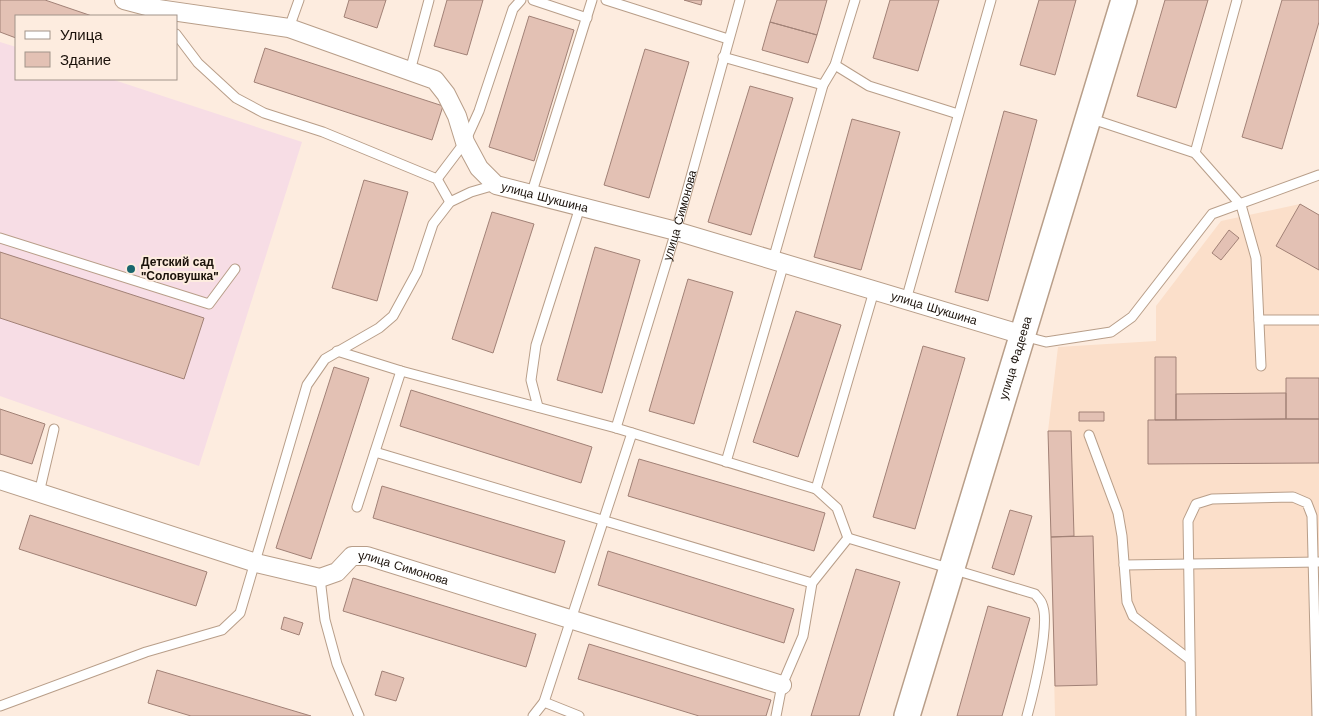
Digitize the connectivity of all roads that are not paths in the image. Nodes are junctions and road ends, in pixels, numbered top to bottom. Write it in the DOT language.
graph roads {
  1 [pos="124,0"];
  2 [pos="299,0"];
  3 [pos="429,0"];
  4 [pos="521,0"];
  5 [pos="533,0"];
  6 [pos="592,0"];
  7 [pos="606,0"];
  8 [pos="740,0"];
  9 [pos="856,0"];
  10 [pos="991,0"];
  11 [pos="1124,0"];
  12 [pos="1236,0"];
  13 [pos="161,13"];
  14 [pos="587,18"];
  15 [pos="290,28"];
  16 [pos="178,37"];
  17 [pos="728,40"];
  18 [pos="723,56"];
  19 [pos="835,65"];
  20 [pos="410,71"];
  21 [pos="822,85"];
  22 [pos="958,114"];
  23 [pos="1089,118"];
  24 [pos="465,142"];
  25 [pos="1195,153"];
  26 [pos="1319,175"];
  27 [pos="437,179"];
  28 [pos="496,185"];
  29 [pos="531,195"];
  30 [pos="450,202"];
  31 [pos="1241,205"];
  32 [pos="580,207"];
  33 [pos="676,231"];
  34 [pos="0,238"];
  35 [pos="778,262"];
  36 [pos="235,269"];
  37 [pos="874,291"];
  38 [pos="906,300"];
  39 [pos="1259,320"];
  40 [pos="1319,320"];
  41 [pos="1023,336"];
  42 [pos="337,351"];
  43 [pos="1261,366"];
  44 [pos="401,371"];
  45 [pos="538,408"];
  46 [pos="616,428"];
  47 [pos="54,429"];
  48 [pos="632,433"];
  49 [pos="1089,435"];
  50 [pos="375,452"];
  51 [pos="726,462"];
  52 [pos="0,480"];
  53 [pos="816,489"];
  54 [pos="38,493"];
  55 [pos="358,506"];
  56 [pos="604,519"];
  57 [pos="848,538"];
  58 [pos="1316,562"];
  59 [pos="256,563"];
  60 [pos="1188,563"];
  61 [pos="1124,565"];
  62 [pos="952,569"];
  63 [pos="320,578"];
  64 [pos="812,583"];
  65 [pos="572,621"];
  66 [pos="1189,659"];
  67 [pos="782,685"];
  68 [pos="544,702"];
  69 [pos="0,706"];
  70 [pos="359,716"];
  71 [pos="533,716"];
  72 [pos="579,716"];
  73 [pos="776,716"];
  74 [pos="907,716"];
  75 [pos="1027,716"];
  76 [pos="1191,716"];
  77 [pos="1317,716"];
  1 -- 13 [label="street, улица Шукшина"];
  2 -- 15 [label="lane"];
  3 -- 20 [label="lane"];
  4 -- 24 [label="lane"];
  5 -- 14 [label="lane"];
  6 -- 14 [label="lane"];
  7 -- 17 [label="lane"];
  8 -- 17 [label="lane, улица Симонова"];
  9 -- 19 [label="lane"];
  10 -- 22 [label="lane"];
  11 -- 23 [label="street, улица Фадеева"];
  12 -- 25 [label="lane"];
  13 -- 15 [label="street, улица Шукшина"];
  14 -- 29 [label="lane"];
  15 -- 20 [label="street, улица Шукшина"];
  16 -- 27 [label="lane"];
  17 -- 18 [label="lane, улица Симонова"];
  18 -- 21 [label="lane"];
  18 -- 33 [label="lane, улица Симонова"];
  19 -- 21 [label="lane"];
  19 -- 22 [label="lane"];
  20 -- 24 [label="street, улица Шукшина"];
  21 -- 35 [label="lane"];
  22 -- 38 [label="lane"];
  23 -- 25 [label="lane"];
  23 -- 41 [label="street, улица Фадеева"];
  24 -- 27 [label="lane"];
  24 -- 28 [label="street, улица Шукшина"];
  25 -- 31 [label="lane"];
  26 -- 31 [label="lane"];
  27 -- 30 [label="lane"];
  28 -- 29 [label="street, улица Шукшина"];
  28 -- 30 [label="lane"];
  29 -- 32 [label="street, улица Шукшина"];
  30 -- 42 [label="lane"];
  31 -- 39 [label="lane"];
  31 -- 41 [label="lane"];
  32 -- 33 [label="street, улица Шукшина"];
  32 -- 45 [label="lane"];
  33 -- 35 [label="street, улица Шукшина"];
  33 -- 46 [label="lane, улица Симонова"];
  34 -- 36 [label="lane"];
  35 -- 37 [label="street, улица Шукшина"];
  35 -- 51 [label="lane"];
  37 -- 38 [label="street, улица Шукшина"];
  37 -- 53 [label="lane"];
  38 -- 41 [label="street, улица Шукшина"];
  39 -- 40 [label="lane"];
  39 -- 43 [label="lane"];
  41 -- 62 [label="street, улица Фадеева"];
  42 -- 44 [label="lane"];
  42 -- 59 [label="lane"];
  44 -- 45 [label="lane"];
  44 -- 50 [label="lane"];
  45 -- 46 [label="lane"];
  46 -- 48 [label="lane"];
  47 -- 54 [label="lane"];
  48 -- 51 [label="lane"];
  48 -- 56 [label="lane"];
  49 -- 61 [label="lane"];
  50 -- 55 [label="lane"];
  50 -- 56 [label="lane"];
  51 -- 53 [label="lane"];
  52 -- 54 [label="street"];
  53 -- 57 [label="lane"];
  54 -- 59 [label="street"];
  56 -- 64 [label="lane"];
  56 -- 65 [label="lane"];
  57 -- 62 [label="lane"];
  57 -- 64 [label="lane"];
  58 -- 60 [label="lane"];
  58 -- 60 [label="lane"];
  58 -- 77 [label="lane"];
  59 -- 63 [label="street"];
  59 -- 69 [label="lane"];
  60 -- 61 [label="lane"];
  60 -- 66 [label="lane"];
  61 -- 66 [label="lane"];
  62 -- 74 [label="street, улица Фадеева"];
  62 -- 75 [label="lane"];
  63 -- 65 [label="street, улица Симонова"];
  63 -- 70 [label="lane"];
  64 -- 67 [label="lane"];
  65 -- 67 [label="street, улица Симонова"];
  65 -- 68 [label="lane"];
  66 -- 76 [label="lane"];
  67 -- 73 [label="lane"];
  68 -- 71 [label="lane"];
  68 -- 72 [label="lane"];
}
